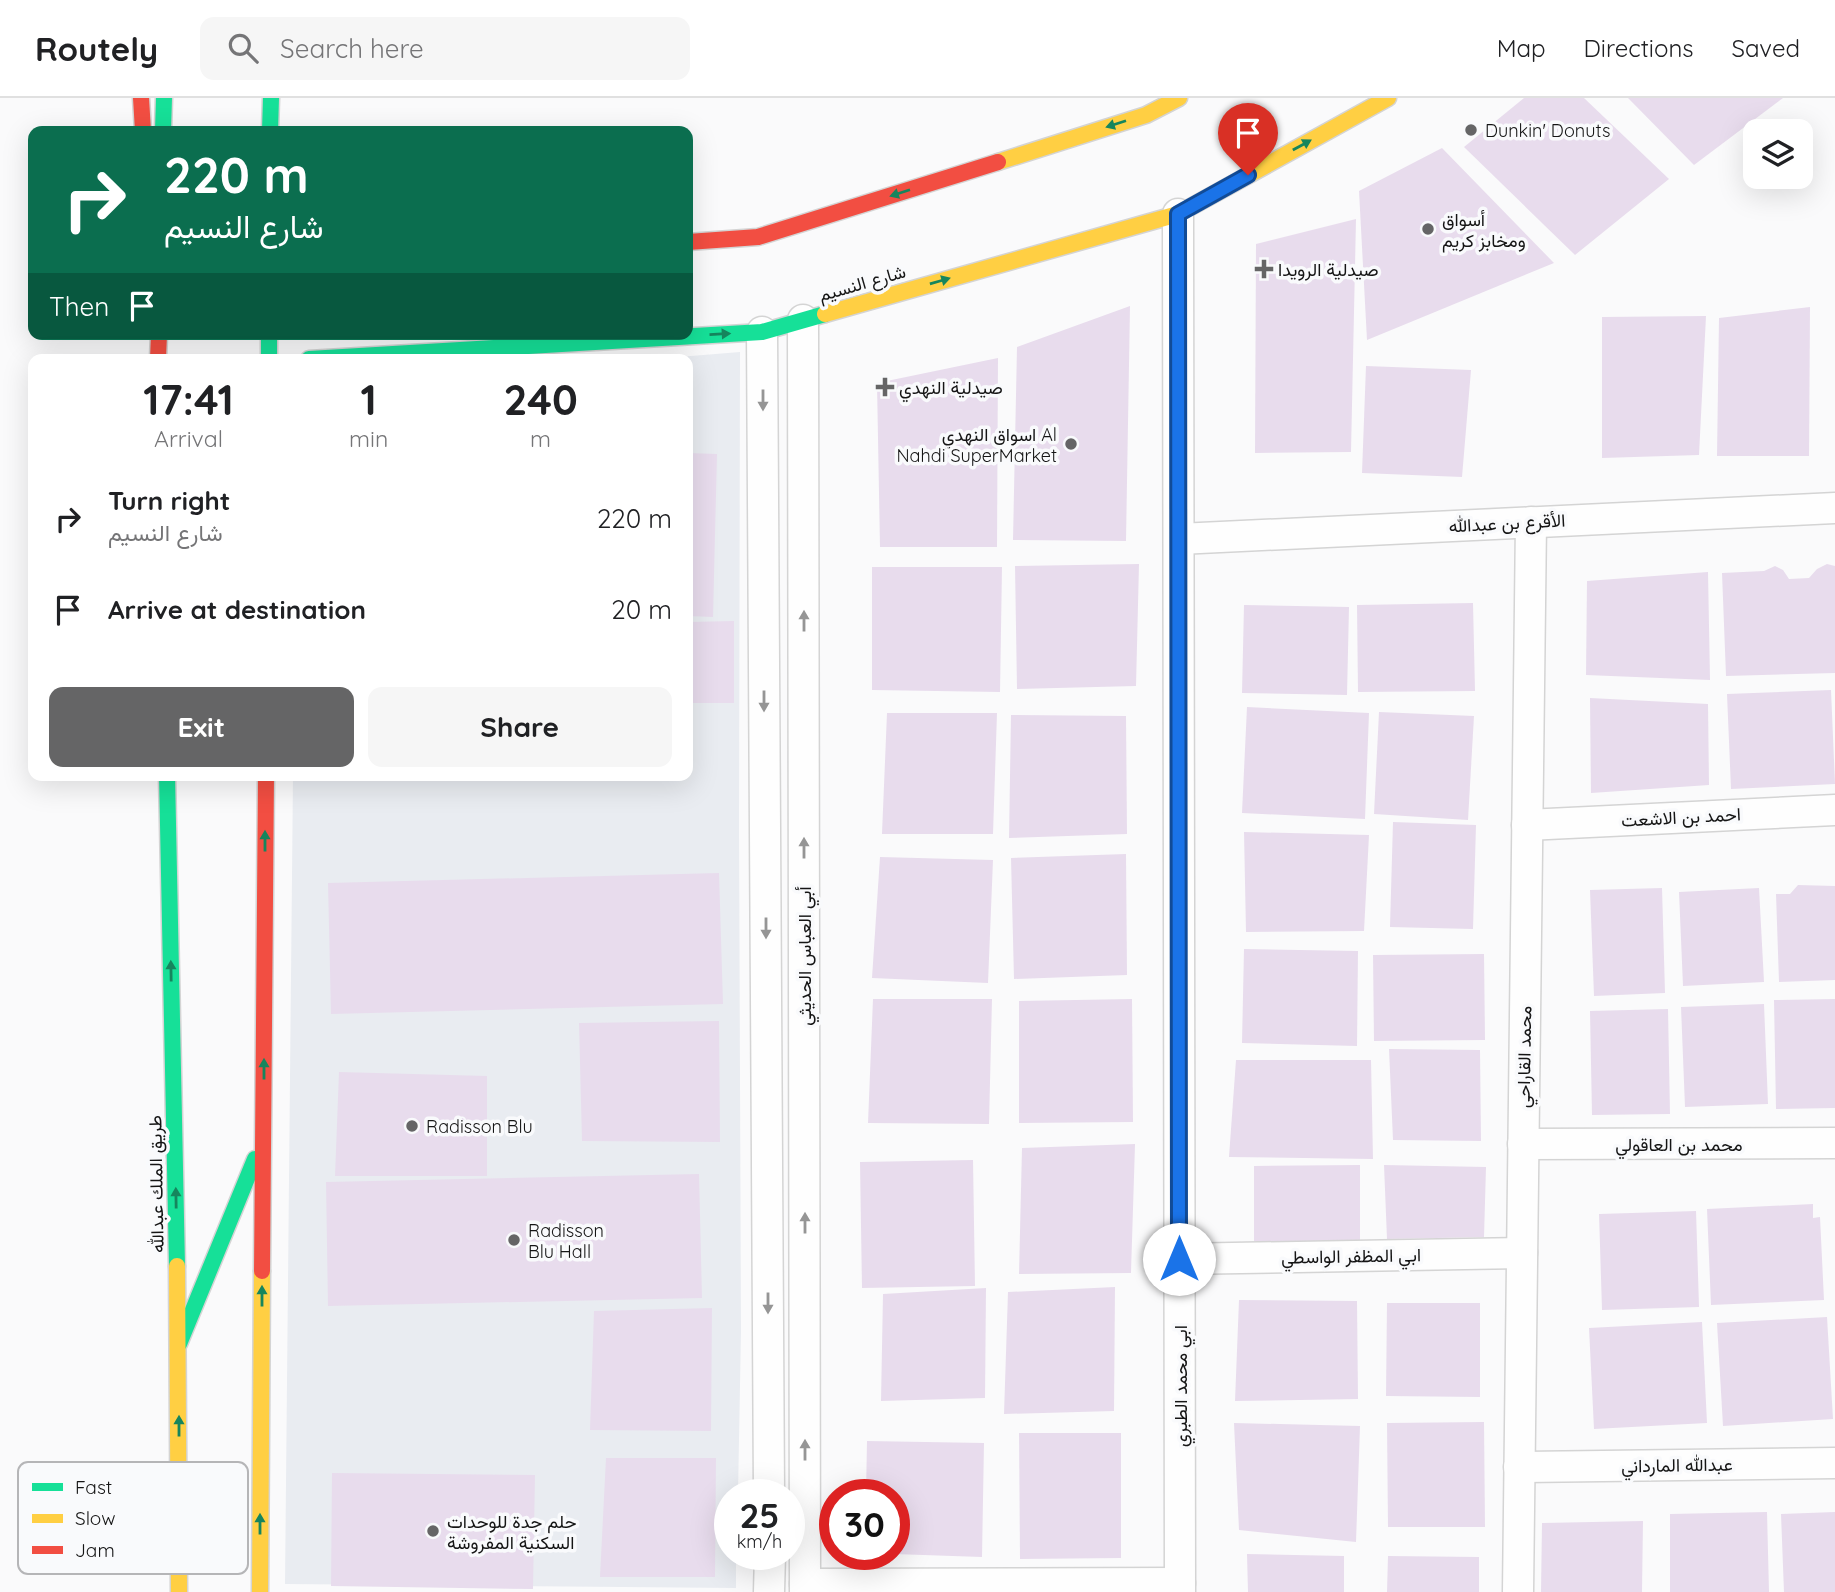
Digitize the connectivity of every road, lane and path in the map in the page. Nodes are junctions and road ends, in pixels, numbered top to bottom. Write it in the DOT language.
graph roads {
  1 [pos="141,98"];
  2 [pos="164,98"];
  3 [pos="271,98"];
  4 [pos="1179,98"];
  5 [pos="1388,98"];
  6 [pos="143,126"];
  7 [pos="163,126"];
  8 [pos="271,126"];
  9 [pos="1178,214"];
  10 [pos="693,242"];
  11 [pos="803,320"];
  12 [pos="762,332"];
  13 [pos="693,336"];
  14 [pos="413,340"];
  15 [pos="622,340"];
  16 [pos="413,352"];
  17 [pos="383,354"];
  18 [pos="1835,508"];
  19 [pos="1531,522"];
  20 [pos="1178,539"];
  21 [pos="167,781"];
  22 [pos="266,781"];
  23 [pos="1835,810"];
  24 [pos="1527,825"];
  25 [pos="263,1138"];
  26 [pos="1835,1143"];
  27 [pos="1523,1144"];
  28 [pos="1522,1252"];
  29 [pos="1179,1259"];
  30 [pos="179,1345"];
  31 [pos="179,1462"];
  32 [pos="1835,1462"];
  33 [pos="1520,1467"];
  34 [pos="769,1479"];
  35 [pos="770,1570"];
  36 [pos="179,1574"];
  37 [pos="1180,1587"];
  38 [pos="805,1588"];
  39 [pos="179,1592"];
  40 [pos="260,1592"];
  41 [pos="769,1592"];
  42 [pos="1518,1592"];
  1 -- 6 [label="main road"];
  2 -- 7 [label="main road"];
  3 -- 8 [label="main road"];
  4 -- 10 [label="main road, one-way"];
  9 -- 5 [label="main road, شارع النسيم, one-way"];
  11 -- 9 [label="main road, شارع النسيم, one-way"];
  9 -- 20 [label="street, ابي محمد الطبري"];
  11 -- 12 [label="main road, شارع النسيم"];
  38 -- 11 [label="street, أبي العباس الحديثي, one-way"];
  13 -- 12 [label="main road, شارع النسيم, one-way"];
  12 -- 34 [label="street, one-way"];
  14 -- 16 [label="main road"];
  16 -- 15 [label="main road, شارع النسيم, one-way"];
  16 -- 17 [label="main road, شارع النسيم"];
  18 -- 19 [label="street, الأقرع بن عبدالله"];
  19 -- 20 [label="street, الأقرع بن عبدالله"];
  19 -- 24 [label="street, محمد القاراحي"];
  20 -- 29 [label="street, ابي محمد الطبري"];
  30 -- 21 [label="main road, طريق الملك عبدالله, one-way"];
  25 -- 22 [label="main road, one-way"];
  23 -- 24 [label="street, احمد بن الاشعت"];
  24 -- 27 [label="street, محمد القاراحي"];
  25 -- 30 [label="main road"];
  40 -- 25 [label="main road, one-way"];
  26 -- 27 [label="street, محمد بن العاقولي"];
  27 -- 28 [label="street, محمد القاراحي"];
  28 -- 29 [label="street, ابي المظفر الواسطي"];
  28 -- 33 [label="street, محمد القاراحي"];
  29 -- 37 [label="street, ابي محمد الطبري"];
  31 -- 30 [label="main road, طريق الملك عبدالله, one-way"];
  32 -- 33 [label="street, عبدالله المارداني"];
  33 -- 42 [label="street, محمد القاراحي"];
  35 -- 41 [label="street"];
  39 -- 36 [label="main road, طريق الملك عبدالله, one-way"];
  37 -- 38 [label="street"];
}
